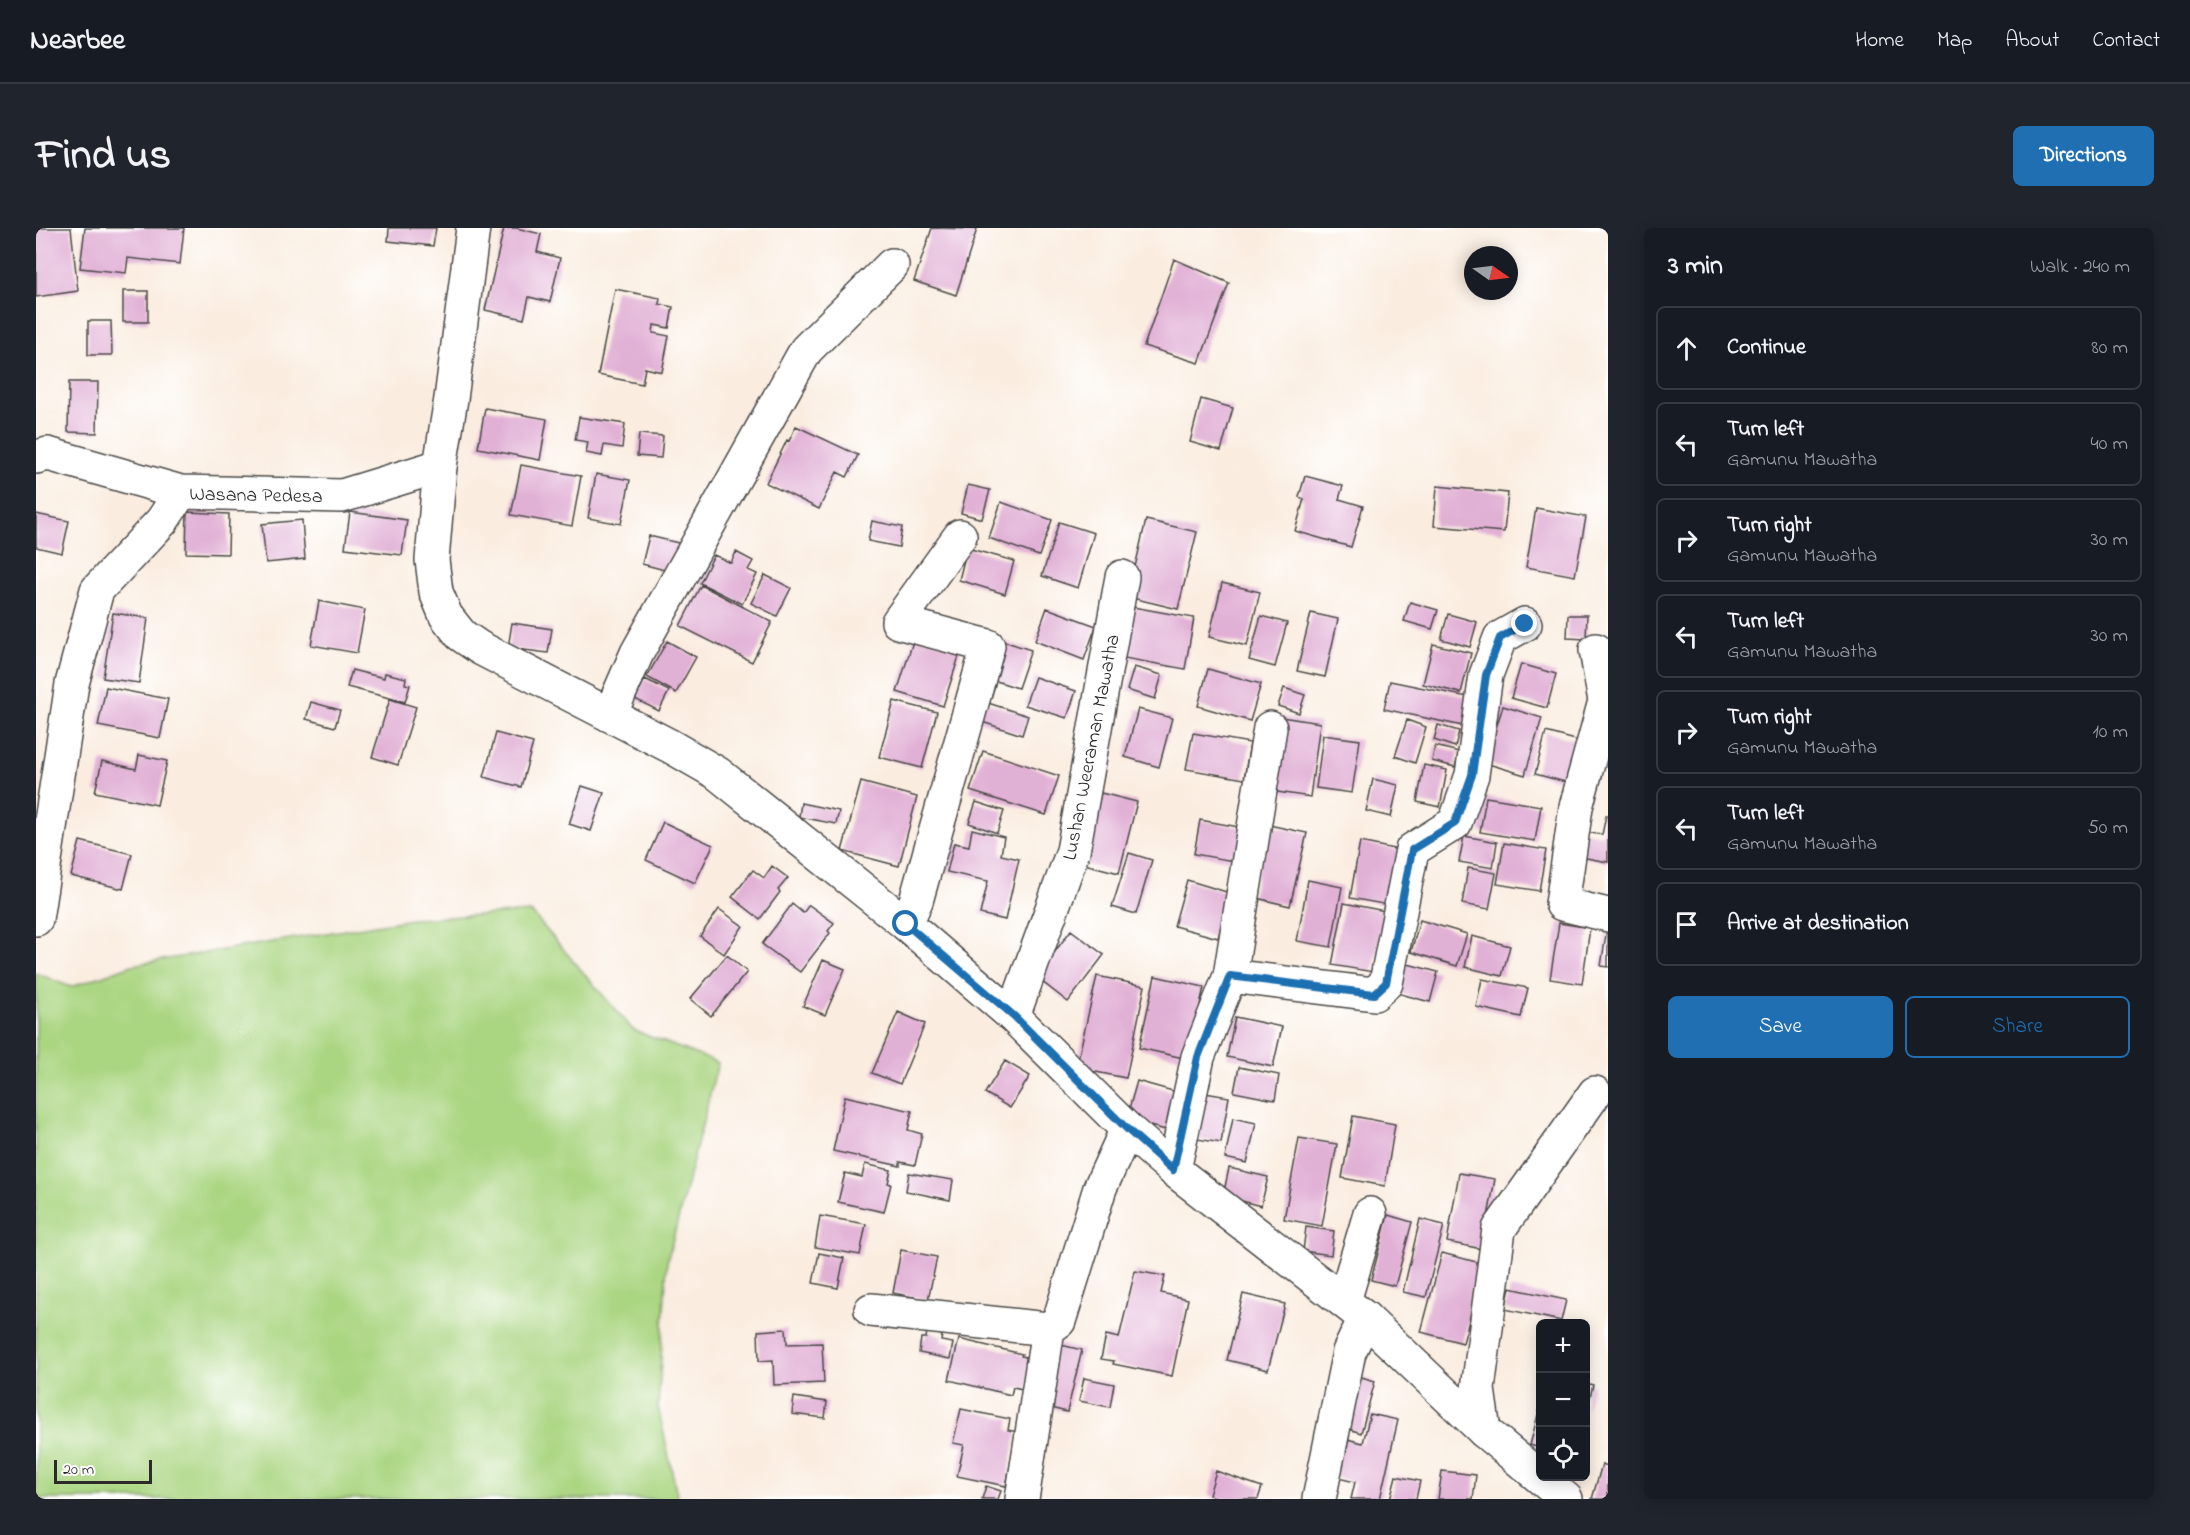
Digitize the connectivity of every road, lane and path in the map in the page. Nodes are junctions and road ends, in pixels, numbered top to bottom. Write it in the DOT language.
graph roads {
  1 [pos="473,228"];
  2 [pos="892,265"];
  3 [pos="36,457"];
  4 [pos="440,466"];
  5 [pos="181,492"];
  6 [pos="960,536"];
  7 [pos="1122,577"];
  8 [pos="1525,624"];
  9 [pos="1596,650"];
  10 [pos="610,715"];
  11 [pos="1270,728"];
  12 [pos="1608,915"];
  13 [pos="36,919"];
  14 [pos="906,924"];
  15 [pos="1230,976"];
  16 [pos="1014,1016"];
  17 [pos="1595,1094"];
  18 [pos="1127,1129"];
  19 [pos="1173,1170"];
  20 [pos="1370,1214"];
  21 [pos="871,1310"];
  22 [pos="1355,1310"];
  23 [pos="1048,1329"];
  24 [pos="1484,1431"];
  25 [pos="1022,1499"];
  26 [pos="1319,1499"];
  27 [pos="1566,1499"];
  1 -- 4 [label="street"];
  2 -- 10 [label="street"];
  3 -- 5 [label="street, Wasana Pedesa"];
  4 -- 5 [label="street, Wasana Pedesa"];
  4 -- 10 [label="street"];
  5 -- 13 [label="street"];
  6 -- 14 [label="street"];
  7 -- 16 [label="street, Lushan Weeraman Mawatha"];
  8 -- 15 [label="street"];
  9 -- 12 [label="street"];
  10 -- 14 [label="street"];
  11 -- 15 [label="street"];
  14 -- 16 [label="street"];
  15 -- 19 [label="street"];
  16 -- 18 [label="street"];
  17 -- 24 [label="street"];
  18 -- 19 [label="street"];
  18 -- 23 [label="street"];
  19 -- 22 [label="street"];
  20 -- 22 [label="street"];
  21 -- 23 [label="street"];
  22 -- 24 [label="street"];
  22 -- 26 [label="street"];
  23 -- 25 [label="street"];
  24 -- 27 [label="street"];
}
